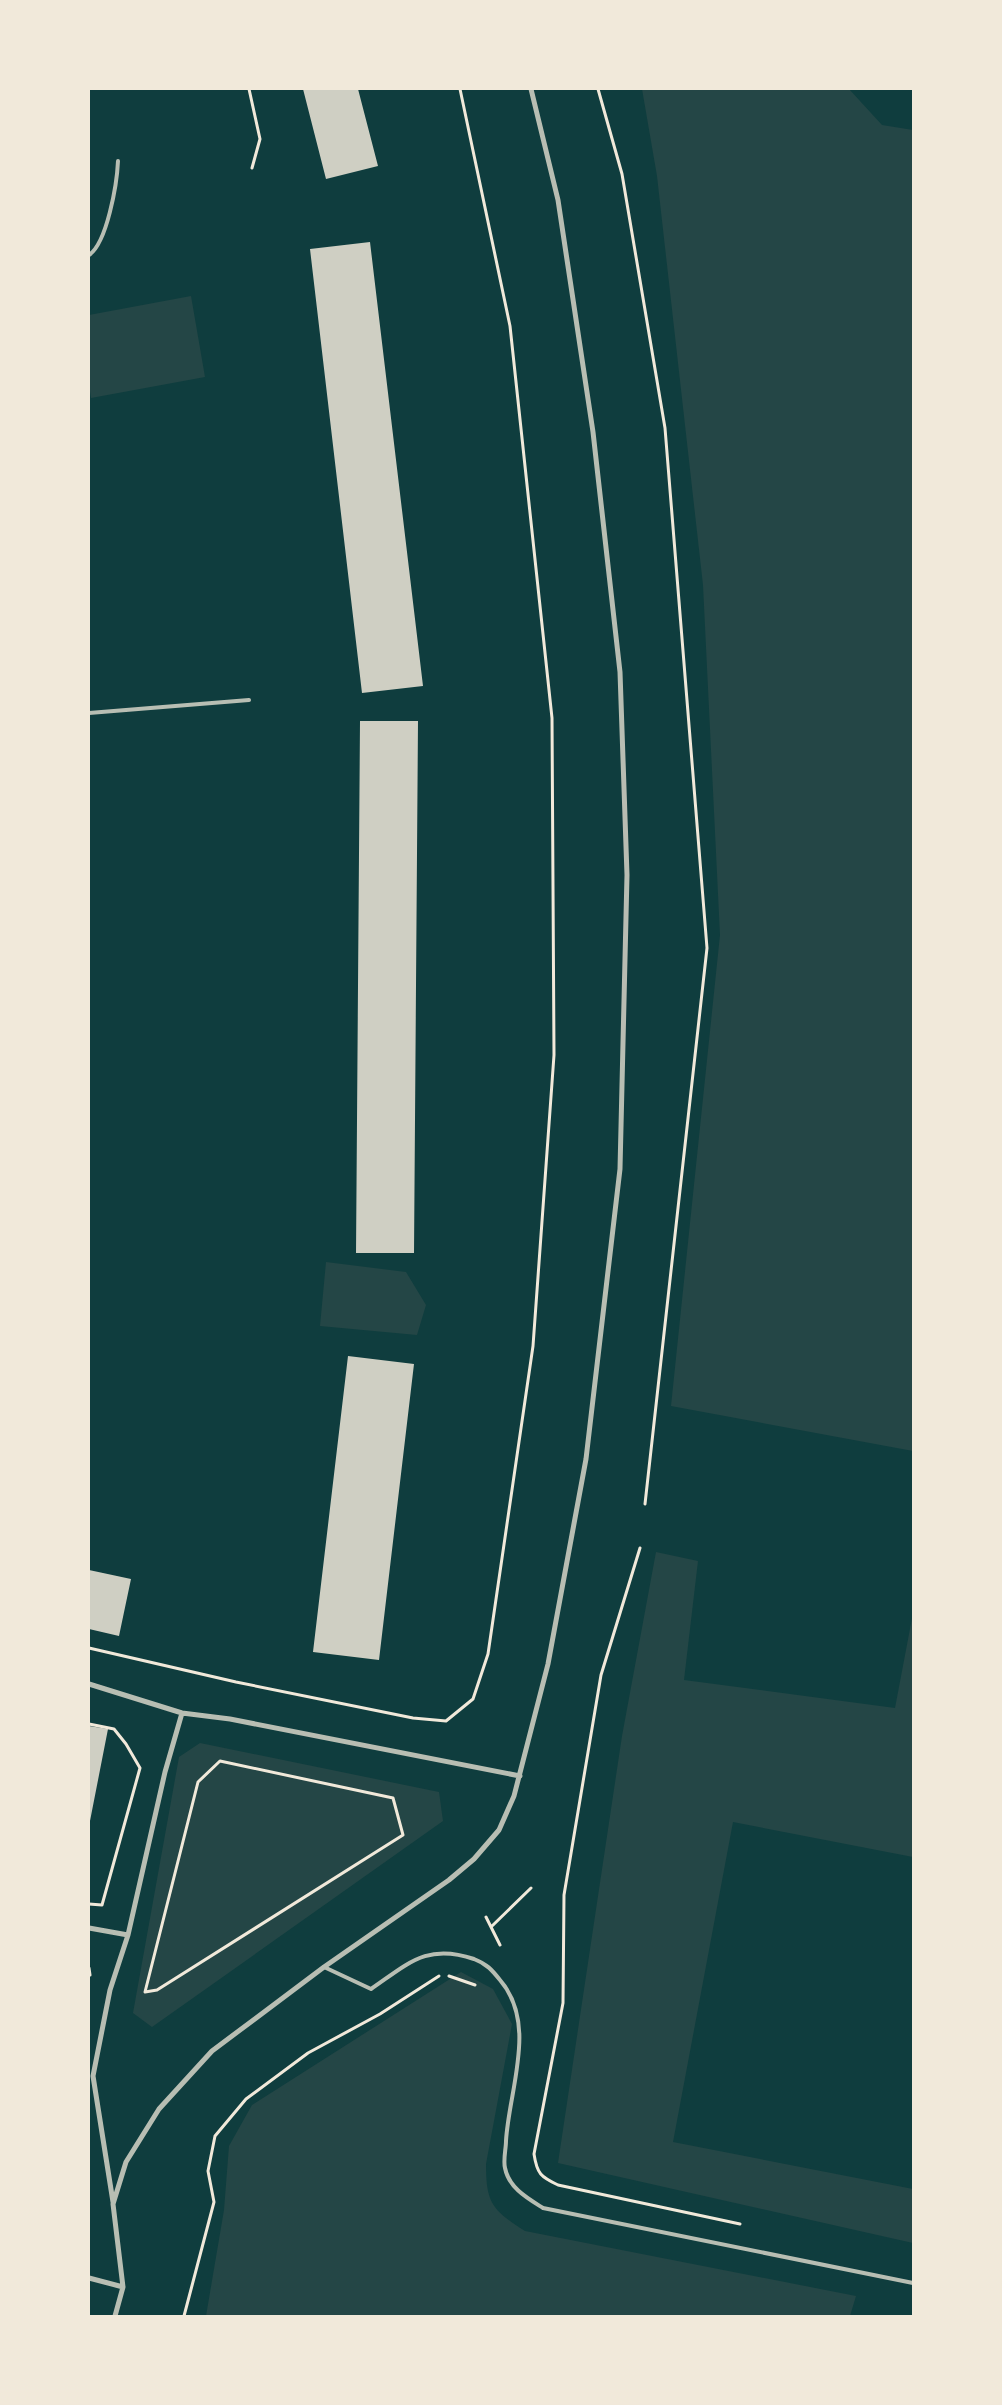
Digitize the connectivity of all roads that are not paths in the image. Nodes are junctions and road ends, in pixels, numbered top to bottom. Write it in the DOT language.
graph roads {
  1 [pos="531,89"];
  2 [pos="118,162"];
  3 [pos="89,255"];
  4 [pos="248,700"];
  5 [pos="89,713"];
  6 [pos="89,1684"];
  7 [pos="182,1713"];
  8 [pos="520,1776"];
  9 [pos="89,1928"];
  10 [pos="128,1935"];
  11 [pos="324,1967"];
  12 [pos="113,2204"];
  13 [pos="89,2278"];
  14 [pos="913,2283"];
  15 [pos="123,2287"];
  16 [pos="115,2316"];
  1 -- 8 [label="street"];
  2 -- 3 [label="lane"];
  4 -- 5 [label="lane"];
  6 -- 7 [label="street"];
  7 -- 8 [label="street"];
  7 -- 10 [label="street"];
  8 -- 11 [label="street"];
  9 -- 10 [label="street"];
  10 -- 12 [label="street"];
  11 -- 12 [label="street"];
  11 -- 14 [label="lane"];
  12 -- 15 [label="street"];
  13 -- 15 [label="street"];
  15 -- 16 [label="street"];
}
